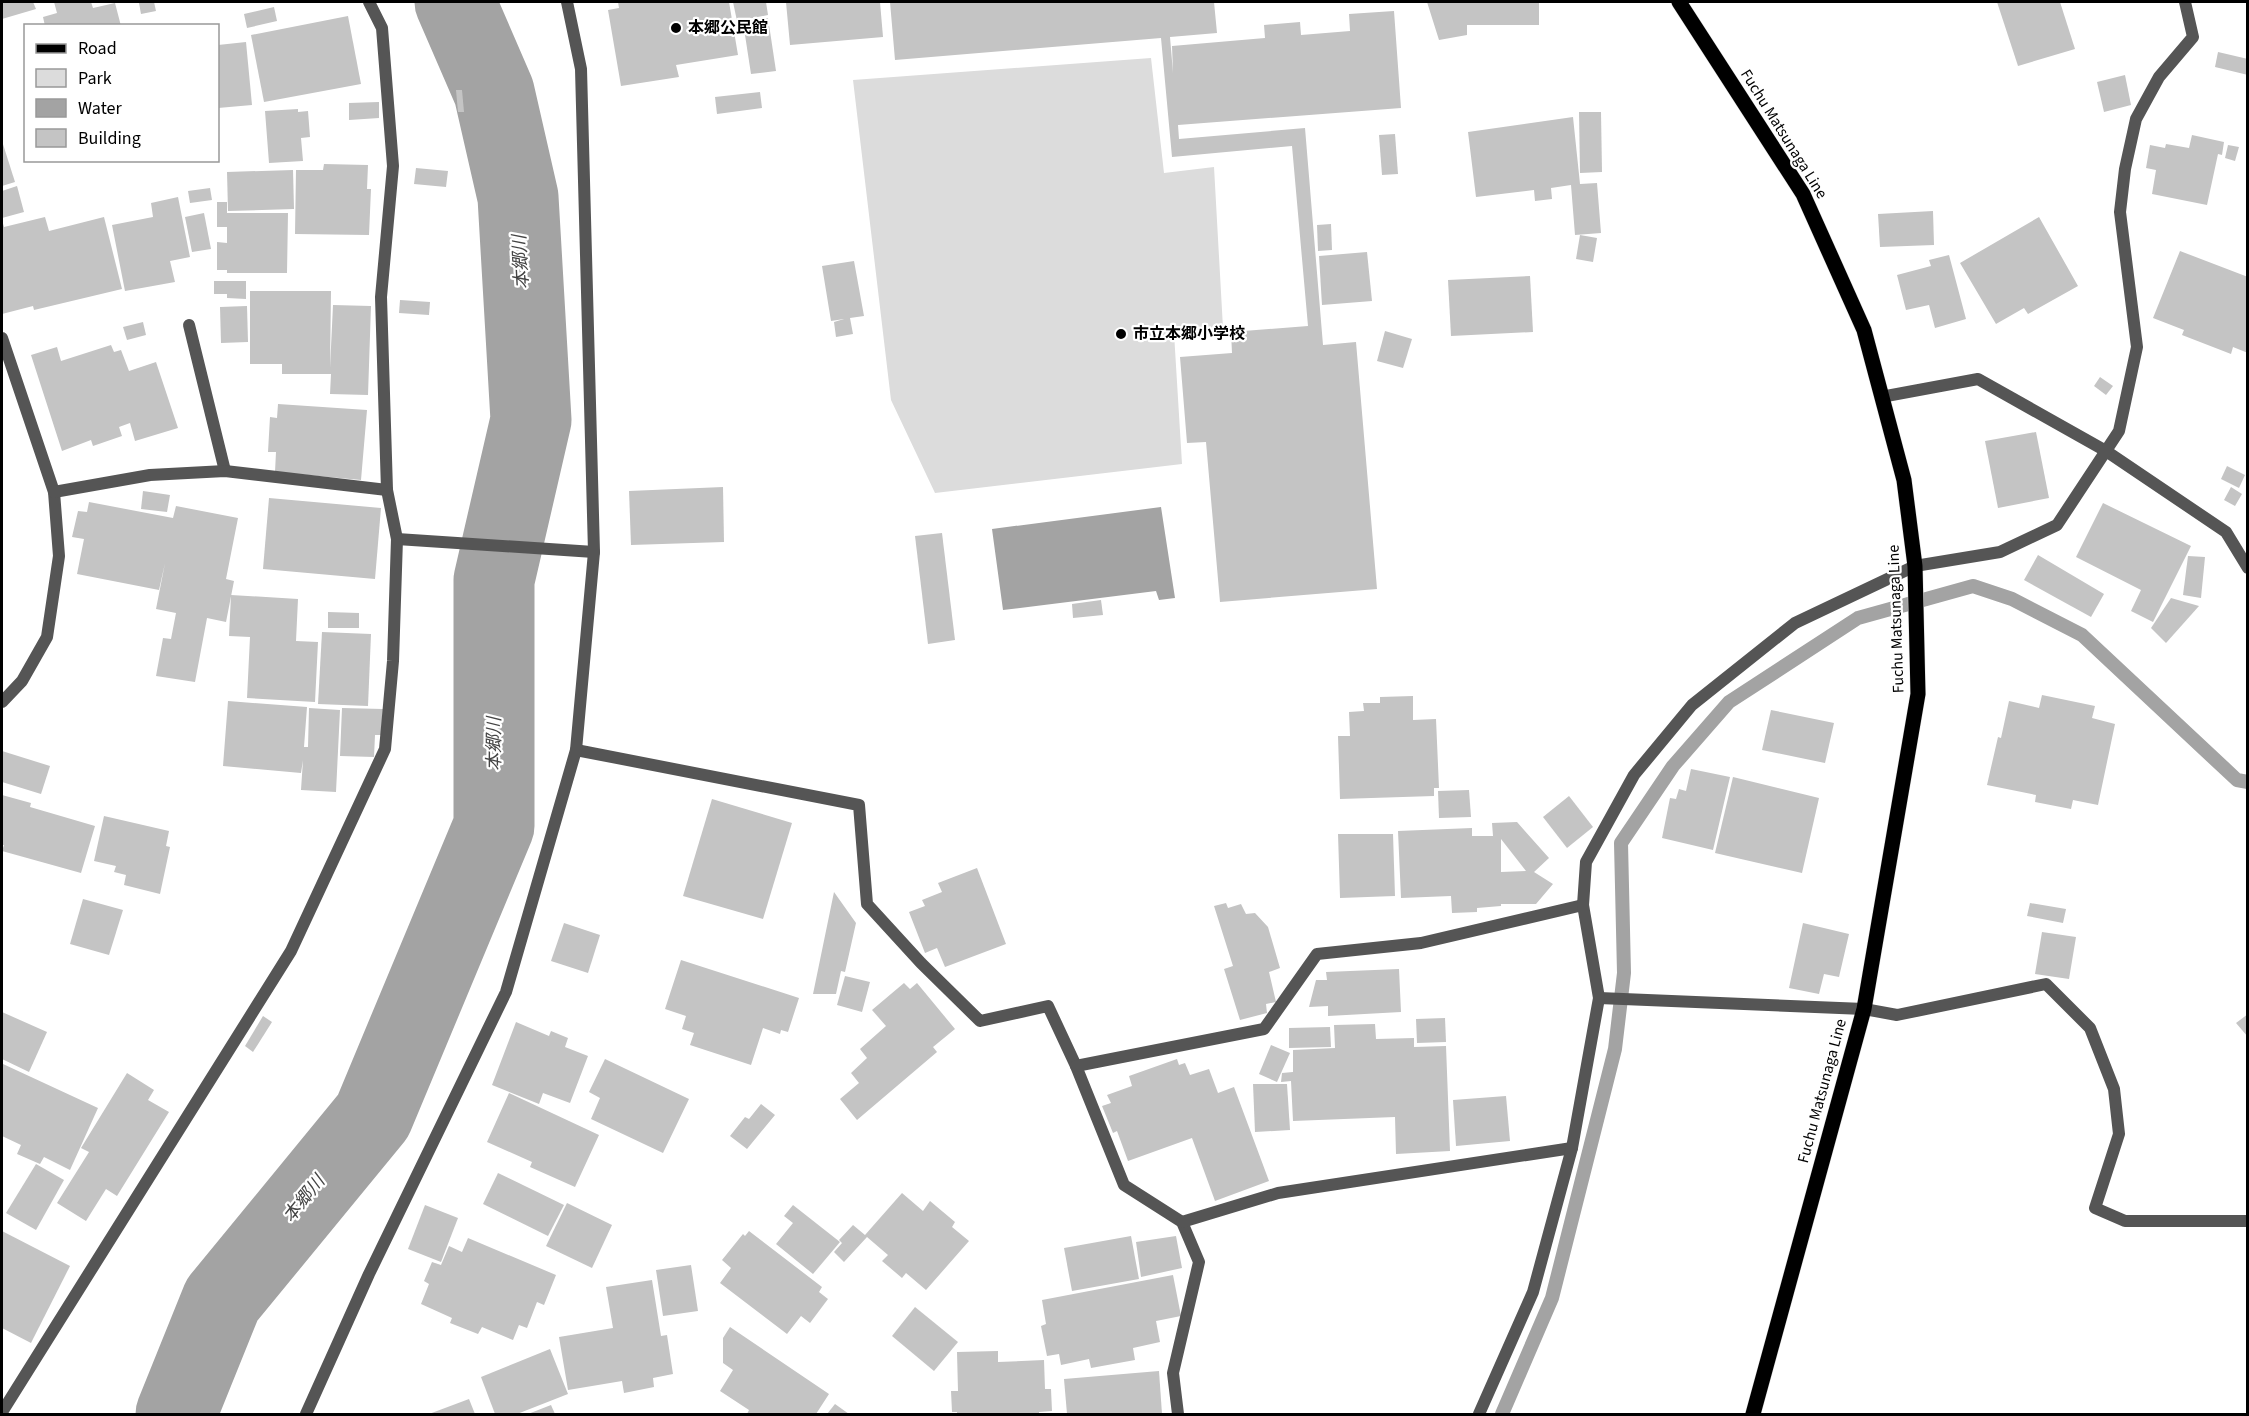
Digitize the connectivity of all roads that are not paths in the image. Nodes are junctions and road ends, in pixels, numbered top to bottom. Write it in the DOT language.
graph roads {
  1 [pos="369,2"];
  2 [pos="567,2"];
  3 [pos="1679,2"];
  4 [pos="2185,2"];
  5 [pos="189,325"];
  6 [pos="2,338"];
  7 [pos="1881,396"];
  8 [pos="2106,451"];
  9 [pos="225,471"];
  10 [pos="387,490"];
  11 [pos="54,492"];
  12 [pos="397,539"];
  13 [pos="594,552"];
  14 [pos="1915,566"];
  15 [pos="2247,568"];
  16 [pos="2,702"];
  17 [pos="576,750"];
  18 [pos="1583,905"];
  19 [pos="1599,998"];
  20 [pos="1864,1009"];
  21 [pos="1076,1066"];
  22 [pos="1572,1148"];
  23 [pos="2247,1221"];
  24 [pos="1182,1222"];
  25 [pos="2,1412"];
  26 [pos="306,1414"];
  27 [pos="1178,1414"];
  28 [pos="1479,1414"];
  29 [pos="1753,1414"];
  1 -- 10 [label="street"];
  2 -- 13 [label="street"];
  3 -- 7 [label="main road, Fuchu Matsunaga Line"];
  4 -- 8 [label="street"];
  5 -- 9 [label="street"];
  6 -- 11 [label="street"];
  7 -- 8 [label="street"];
  7 -- 14 [label="main road, Fuchu Matsunaga Line"];
  8 -- 14 [label="street"];
  8 -- 15 [label="street"];
  9 -- 10 [label="street"];
  9 -- 11 [label="street"];
  10 -- 12 [label="street"];
  11 -- 16 [label="street"];
  12 -- 13 [label="street"];
  12 -- 25 [label="street"];
  13 -- 17 [label="street"];
  14 -- 18 [label="street"];
  14 -- 20 [label="main road, Fuchu Matsunaga Line"];
  17 -- 21 [label="street"];
  17 -- 26 [label="street"];
  18 -- 19 [label="street"];
  18 -- 21 [label="street"];
  19 -- 20 [label="street"];
  19 -- 22 [label="street"];
  20 -- 23 [label="street"];
  20 -- 29 [label="main road, Fuchu Matsunaga Line"];
  21 -- 24 [label="street"];
  22 -- 24 [label="street"];
  22 -- 28 [label="street"];
  24 -- 27 [label="street"];
}
